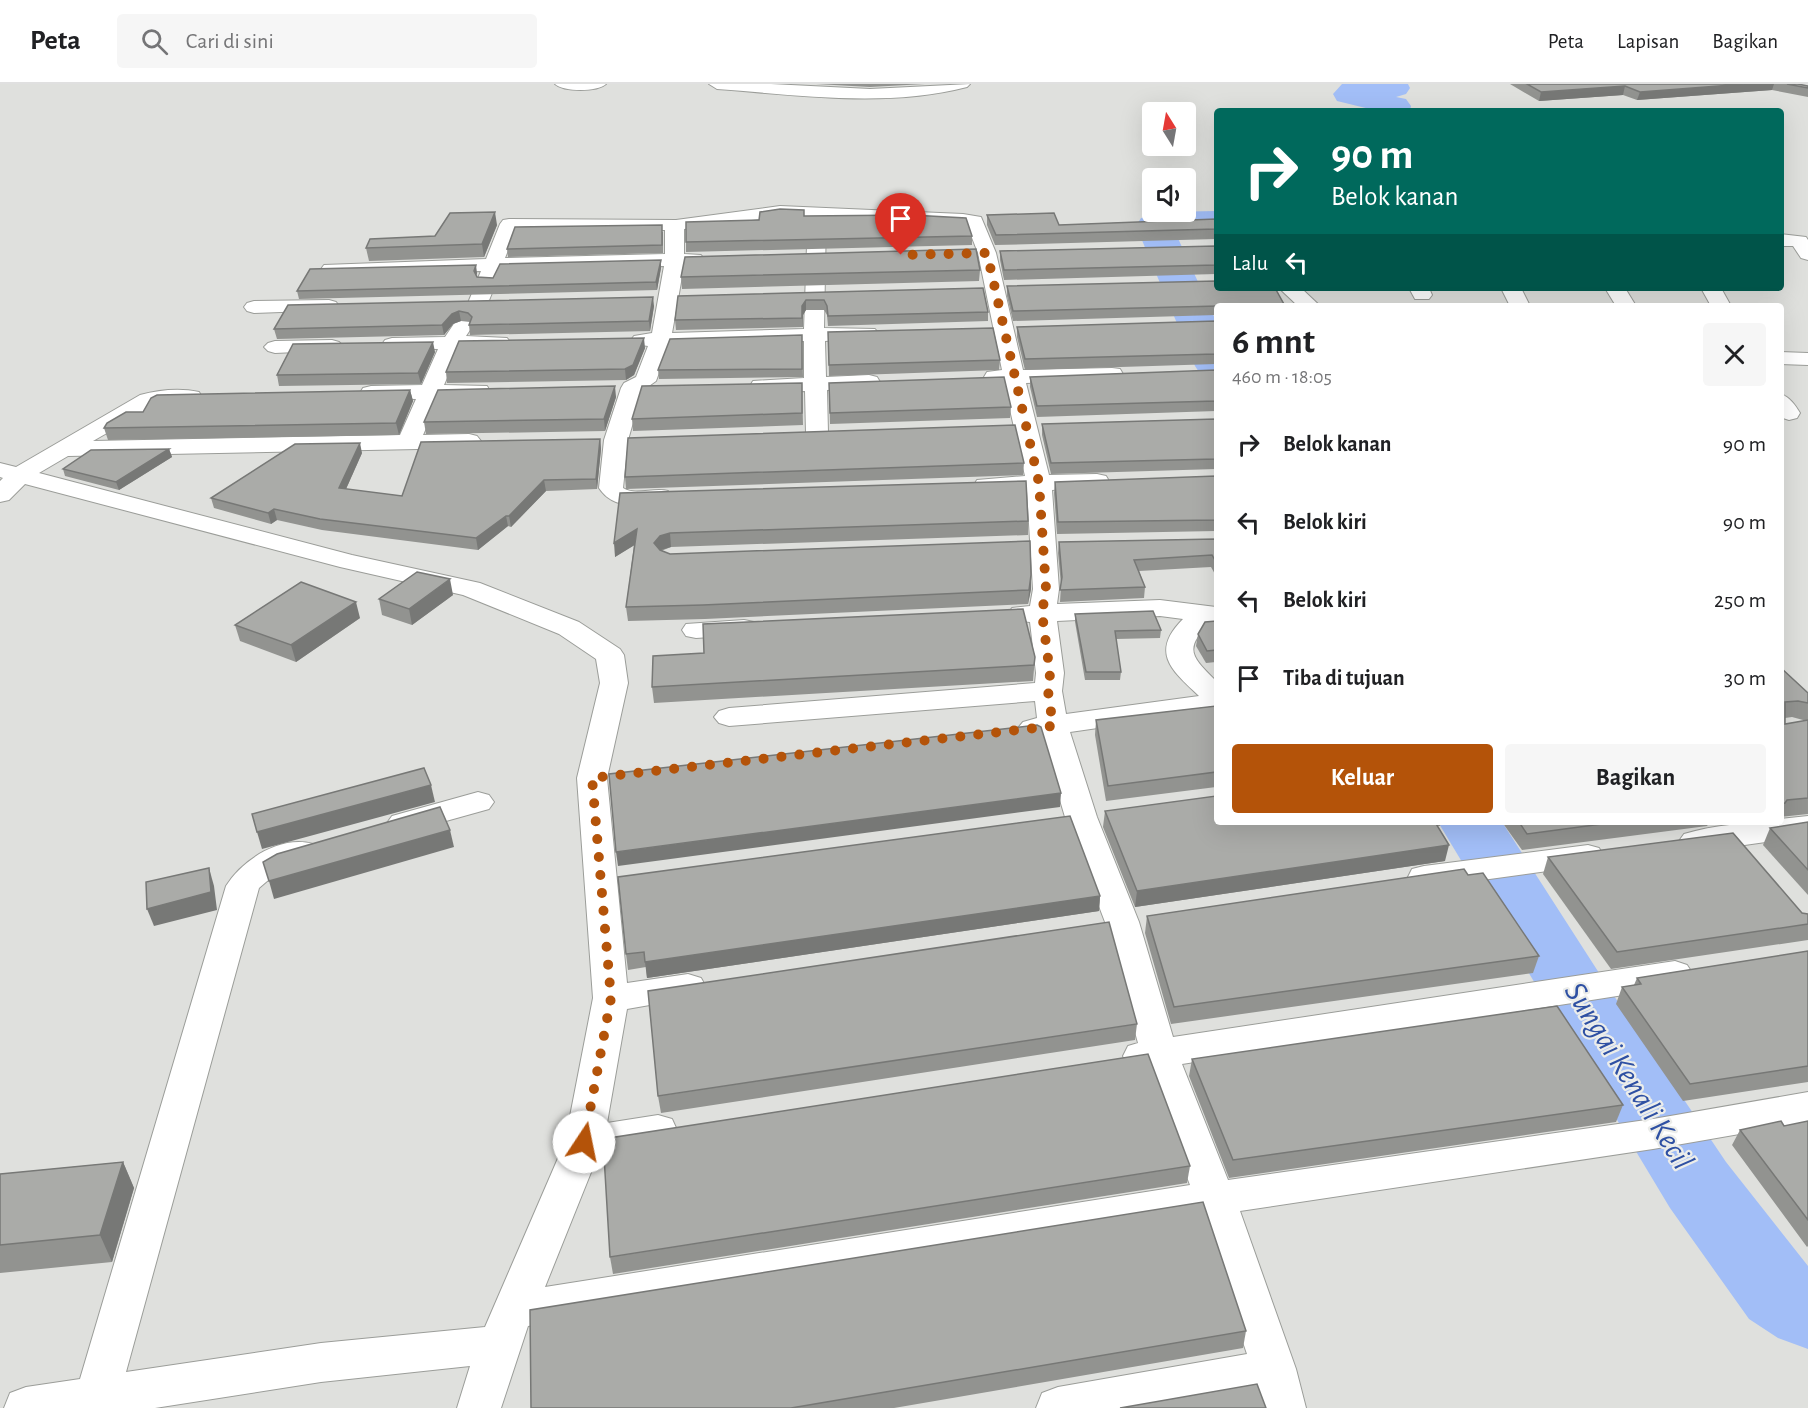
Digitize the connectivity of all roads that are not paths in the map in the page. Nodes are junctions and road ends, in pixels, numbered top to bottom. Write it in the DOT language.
graph roads {
  1 [pos="563,84"];
  2 [pos="598,84"];
  3 [pos="717,84"];
  4 [pos="956,85"];
  5 [pos="791,87"];
  6 [pos="872,89"];
  7 [pos="817,213"];
  8 [pos="676,225"];
  9 [pos="1784,240"];
  10 [pos="1808,254"];
  11 [pos="838,256"];
  12 [pos="792,257"];
  13 [pos="815,257"];
  14 [pos="710,259"];
  15 [pos="675,260"];
  16 [pos="494,265"];
  17 [pos="310,269"];
  18 [pos="1292,291"];
  19 [pos="839,293"];
  20 [pos="793,294"];
  21 [pos="815,294"];
  22 [pos="680,298"];
  23 [pos="645,299"];
  24 [pos="478,303"];
  25 [pos="501,303"];
  26 [pos="1306,303"];
  27 [pos="454,304"];
  28 [pos="348,306"];
  29 [pos="254,307"];
  30 [pos="885,333"];
  31 [pos="814,335"];
  32 [pos="661,339"];
  33 [pos="626,340"];
  34 [pos="521,342"];
  35 [pos="452,343"];
  36 [pos="275,347"];
  37 [pos="1784,358"];
  38 [pos="1808,359"];
  39 [pos="1131,374"];
  40 [pos="1013,377"];
  41 [pos="978,378"];
  42 [pos="885,382"];
  43 [pos="815,385"];
  44 [pos="735,386"];
  45 [pos="666,387"];
  46 [pos="632,388"];
  47 [pos="608,389"];
  48 [pos="502,391"];
  49 [pos="432,392"];
  50 [pos="349,394"];
  51 [pos="207,396"];
  52 [pos="817,433"];
  53 [pos="840,433"];
  54 [pos="793,434"];
  55 [pos="640,439"];
  56 [pos="605,440"];
  57 [pos="490,441"];
  58 [pos="410,442"];
  59 [pos="64,449"];
  60 [pos="6,480"];
  61 [pos="1122,481"];
  62 [pos="1039,483"];
  63 [pos="968,486"];
  64 [pos="683,496"];
  65 [pos="1042,613"];
  66 [pos="994,615"];
  67 [pos="1210,615"];
  68 [pos="767,627"];
  69 [pos="696,630"];
  70 [pos="1048,691"];
  71 [pos="1214,694"];
  72 [pos="1214,702"];
  73 [pos="729,717"];
  74 [pos="1053,726"];
  75 [pos="1005,731"];
  76 [pos="478,802"];
  77 [pos="1115,812"];
  78 [pos="1069,818"];
  79 [pos="1808,826"];
  80 [pos="1729,829"];
  81 [pos="1664,846"];
  82 [pos="1617,852"];
  83 [pos="1756,861"];
  84 [pos="635,878"];
  85 [pos="600,882"];
  86 [pos="1394,882"];
  87 [pos="1157,917"];
  88 [pos="1122,922"];
  89 [pos="1087,927"];
  90 [pos="1704,969"];
  91 [pos="715,982"];
  92 [pos="611,998"];
  93 [pos="1159,1053"];
  94 [pos="1112,1060"];
  95 [pos="1808,1107"];
  96 [pos="690,1125"];
  97 [pos="584,1142"];
  98 [pos="1215,1198"];
  99 [pos="507,1328"];
  100 [pos="1279,1388"];
  101 [pos="97,1398"];
  102 [pos="26,1408"];
  103 [pos="480,1408"];
  104 [pos="1058,1408"];
  1 -- 2 [label="street"];
  3 -- 5 [label="street"];
  4 -- 6 [label="street"];
  5 -- 6 [label="street"];
  7 -- 8 [label="street"];
  7 -- 13 [label="street"];
  7 -- 40 [label="street"];
  8 -- 15 [label="street"];
  8 -- 16 [label="street"];
  9 -- 10 [label="street"];
  11 -- 13 [label="street"];
  12 -- 13 [label="street"];
  13 -- 21 [label="street"];
  14 -- 15 [label="street"];
  15 -- 16 [label="street"];
  15 -- 22 [label="street"];
  16 -- 17 [label="street"];
  16 -- 24 [label="street"];
  18 -- 26 [label="street"];
  19 -- 21 [label="street"];
  20 -- 21 [label="street"];
  21 -- 31 [label="street"];
  22 -- 23 [label="street"];
  22 -- 32 [label="street"];
  24 -- 25 [label="street"];
  24 -- 27 [label="street"];
  24 -- 35 [label="street"];
  28 -- 29 [label="street"];
  30 -- 31 [label="street"];
  31 -- 32 [label="street"];
  31 -- 43 [label="street"];
  32 -- 33 [label="street"];
  32 -- 46 [label="street"];
  34 -- 35 [label="street"];
  35 -- 36 [label="street"];
  35 -- 49 [label="street"];
  37 -- 38 [label="street"];
  39 -- 40 [label="street"];
  40 -- 41 [label="street"];
  40 -- 62 [label="street"];
  42 -- 43 [label="street"];
  43 -- 44 [label="street"];
  43 -- 52 [label="street"];
  45 -- 46 [label="street"];
  46 -- 47 [label="street"];
  46 -- 56 [label="street"];
  48 -- 49 [label="street"];
  49 -- 50 [label="street"];
  49 -- 58 [label="street"];
  51 -- 59 [label="street"];
  52 -- 53 [label="street"];
  52 -- 54 [label="street"];
  55 -- 56 [label="street"];
  56 -- 64 [label="street"];
  57 -- 58 [label="street"];
  58 -- 59 [label="street"];
  59 -- 60 [label="street"];
  60 -- 85 [label="street"];
  61 -- 62 [label="street"];
  62 -- 63 [label="street"];
  62 -- 65 [label="street"];
  65 -- 66 [label="street"];
  65 -- 67 [label="street"];
  65 -- 70 [label="street"];
  67 -- 71 [label="street"];
  68 -- 69 [label="street"];
  70 -- 73 [label="street"];
  70 -- 74 [label="street"];
  72 -- 74 [label="street"];
  74 -- 75 [label="street"];
  74 -- 78 [label="street"];
  76 -- 101 [label="street"];
  77 -- 78 [label="street"];
  78 -- 88 [label="street"];
  79 -- 80 [label="street"];
  80 -- 81 [label="street"];
  80 -- 83 [label="street"];
  82 -- 86 [label="street"];
  84 -- 85 [label="street"];
  85 -- 92 [label="street"];
  87 -- 88 [label="street"];
  88 -- 89 [label="street"];
  88 -- 93 [label="street"];
  90 -- 93 [label="street"];
  91 -- 92 [label="street"];
  92 -- 97 [label="street"];
  93 -- 94 [label="street"];
  93 -- 98 [label="street"];
  95 -- 98 [label="street"];
  96 -- 97 [label="street"];
  97 -- 99 [label="street"];
  98 -- 99 [label="street"];
  98 -- 100 [label="street"];
  99 -- 101 [label="street"];
  99 -- 103 [label="street"];
  100 -- 104 [label="street"];
  101 -- 102 [label="street"];
}
